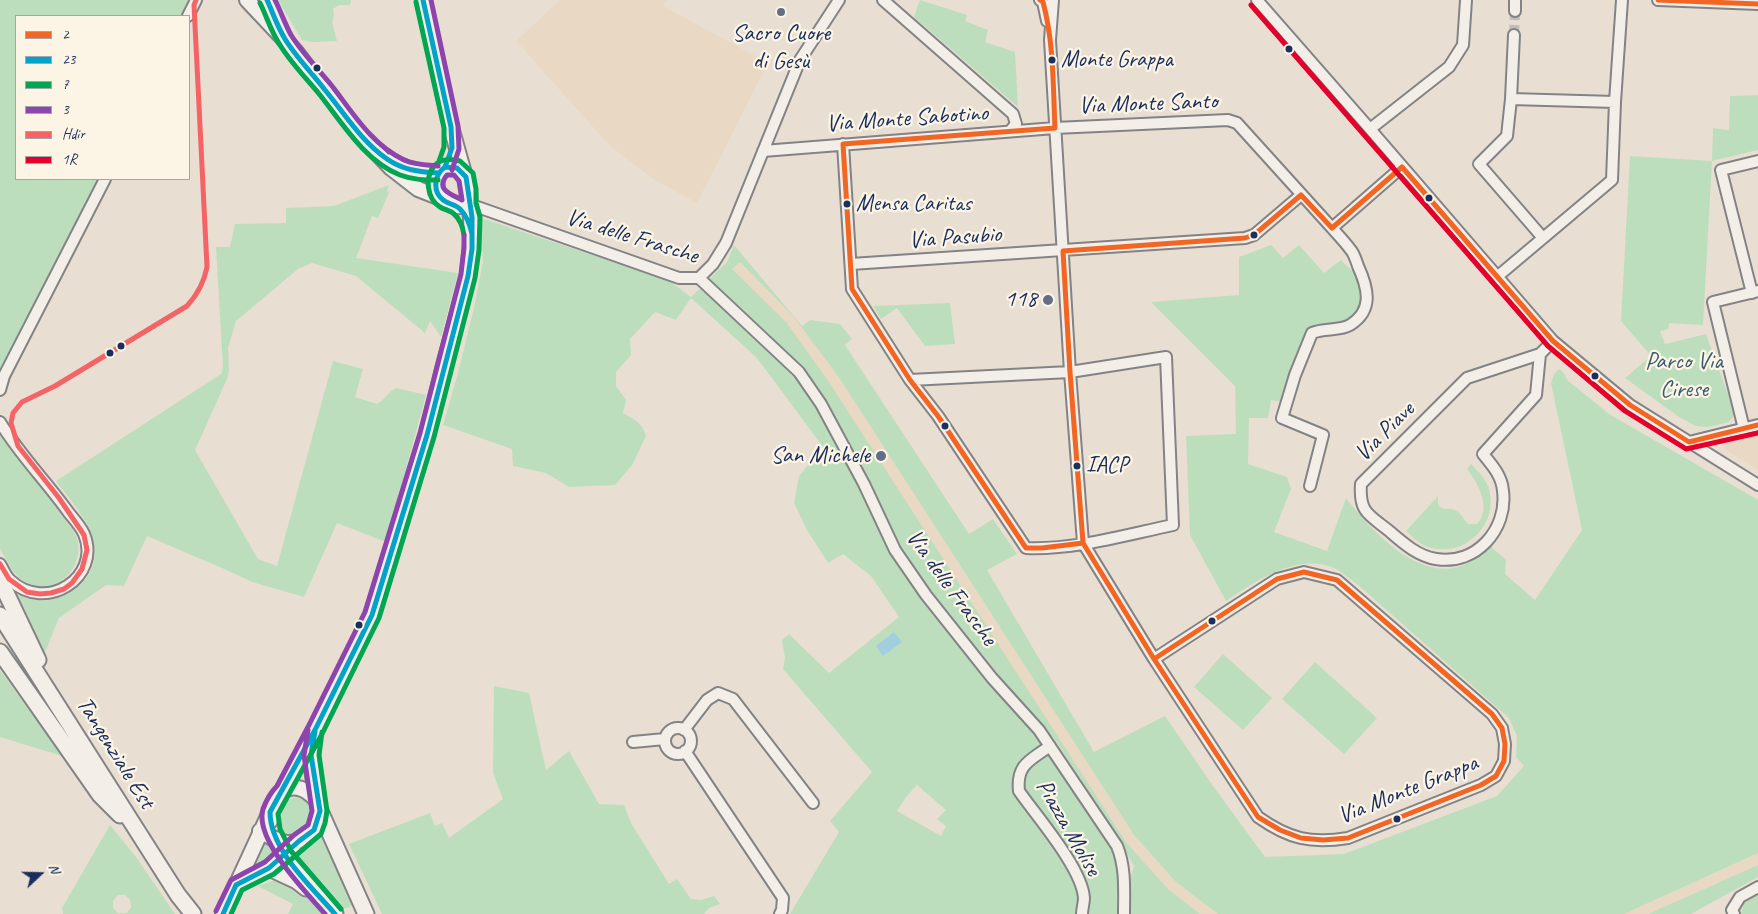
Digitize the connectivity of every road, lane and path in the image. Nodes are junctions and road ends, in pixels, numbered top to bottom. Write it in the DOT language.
graph roads {
  1 [pos="196,0"];
  2 [pos="247,0"];
  3 [pos="267,0"];
  4 [pos="423,0"];
  5 [pos="839,0"];
  6 [pos="883,0"];
  7 [pos="1040,0"];
  8 [pos="1053,0"];
  9 [pos="1257,0"];
  10 [pos="1466,0"];
  11 [pos="1516,0"];
  12 [pos="1622,0"];
  13 [pos="1658,0"];
  14 [pos="1758,4"];
  15 [pos="1515,12"];
  16 [pos="188,15"];
  17 [pos="1514,36"];
  18 [pos="1050,40"];
  19 [pos="288,44"];
  20 [pos="1511,99"];
  21 [pos="1615,102"];
  22 [pos="451,126"];
  23 [pos="1055,128"];
  24 [pos="1370,129"];
  25 [pos="1010,131"];
  26 [pos="843,144"];
  27 [pos="375,149"];
  28 [pos="763,150"];
  29 [pos="1758,161"];
  30 [pos="1402,168"];
  31 [pos="441,170"];
  32 [pos="466,177"];
  33 [pos="104,180"];
  34 [pos="1301,195"];
  35 [pos="441,198"];
  36 [pos="463,205"];
  37 [pos="1332,228"];
  38 [pos="1543,238"];
  39 [pos="1062,251"];
  40 [pos="851,264"];
  41 [pos="1498,276"];
  42 [pos="699,278"];
  43 [pos="1755,292"];
  44 [pos="1553,342"];
  45 [pos="1540,354"];
  46 [pos="1070,372"];
  47 [pos="910,380"];
  48 [pos="0,390"];
  49 [pos="0,422"];
  50 [pos="1758,425"];
  51 [pos="1744,429"];
  52 [pos="1689,442"];
  53 [pos="1758,485"];
  54 [pos="1310,486"];
  55 [pos="1083,543"];
  56 [pos="0,564"];
  57 [pos="0,580"];
  58 [pos="0,615"];
  59 [pos="0,652"];
  60 [pos="1154,659"];
  61 [pos="43,681"];
  62 [pos="315,730"];
  63 [pos="684,730"];
  64 [pos="665,739"];
  65 [pos="633,742"];
  66 [pos="1050,746"];
  67 [pos="685,751"];
  68 [pos="282,790"];
  69 [pos="813,804"];
  70 [pos="319,807"];
  71 [pos="270,812"];
  72 [pos="260,831"];
  73 [pos="143,840"];
  74 [pos="278,840"];
  75 [pos="299,841"];
  76 [pos="285,855"];
  77 [pos="269,868"];
  78 [pos="236,885"];
  79 [pos="1758,887"];
  80 [pos="323,901"];
  81 [pos="193,914"];
  82 [pos="223,914"];
  83 [pos="336,914"];
  84 [pos="366,914"];
  85 [pos="780,914"];
  86 [pos="1082,914"];
  87 [pos="1124,914"];
  88 [pos="1734,914"];
  1 -- 16 [label="street"];
  2 -- 19 [label="main road"];
  3 -- 19 [label="main road"];
  4 -- 22 [label="main road"];
  5 -- 28 [label="street"];
  6 -- 25 [label="street"];
  7 -- 18 [label="street"];
  8 -- 18 [label="street, Via Monte Grappa"];
  9 -- 24 [label="street"];
  10 -- 24 [label="street"];
  11 -- 15 [label="street"];
  12 -- 21 [label="street"];
  13 -- 14 [label="street"];
  17 -- 20 [label="street"];
  18 -- 23 [label="street, Via Monte Grappa"];
  19 -- 27 [label="main road"];
  20 -- 21 [label="street"];
  20 -- 38 [label="street"];
  21 -- 38 [label="street"];
  22 -- 31 [label="main road"];
  22 -- 32 [label="main road"];
  23 -- 25 [label="street, Via Monte Sabotino"];
  23 -- 34 [label="street, Via Monte Santo"];
  23 -- 39 [label="street, Via Monte Grappa"];
  24 -- 30 [label="street"];
  25 -- 26 [label="street, Via Monte Sabotino"];
  26 -- 28 [label="street, Via Monte Sabotino"];
  26 -- 40 [label="street"];
  27 -- 31 [label="main road"];
  27 -- 35 [label="main road"];
  28 -- 42 [label="street"];
  29 -- 43 [label="street"];
  30 -- 37 [label="street"];
  30 -- 41 [label="street"];
  31 -- 32 [label="main road"];
  31 -- 35 [label="main road"];
  32 -- 36 [label="main road"];
  33 -- 48 [label="street"];
  34 -- 37 [label="street, Via Monte Santo"];
  34 -- 39 [label="street, Via Pasubio"];
  35 -- 36 [label="main road"];
  36 -- 42 [label="street, Via delle Frasche"];
  36 -- 62 [label="main road"];
  37 -- 54 [label="street, Via Monte Santo"];
  38 -- 41 [label="street"];
  39 -- 40 [label="street, Via Pasubio"];
  39 -- 46 [label="street, Via Monte Grappa"];
  40 -- 47 [label="street"];
  41 -- 44 [label="street"];
  42 -- 66 [label="street, Via delle Frasche"];
  43 -- 51 [label="street"];
  44 -- 45 [label="street, Via Piave"];
  44 -- 52 [label="street"];
  45 -- 45 [label="street, Via Piave"];
  46 -- 47 [label="street"];
  46 -- 55 [label="street, Via Monte Grappa"];
  46 -- 55 [label="street"];
  47 -- 55 [label="street"];
  49 -- 56 [label="street"];
  50 -- 51 [label="street"];
  51 -- 52 [label="street"];
  52 -- 53 [label="street"];
  55 -- 60 [label="street, Via Monte Grappa"];
  57 -- 61 [label="main road"];
  58 -- 61 [label="main road, Tangenziale Est"];
  59 -- 73 [label="main road"];
  60 -- 60 [label="street, Via Monte Grappa"];
  61 -- 73 [label="main road, Tangenziale Est"];
  62 -- 68 [label="main road"];
  62 -- 70 [label="main road"];
  63 -- 64 [label="street"];
  63 -- 67 [label="street"];
  63 -- 69 [label="street"];
  64 -- 65 [label="street"];
  64 -- 67 [label="street"];
  66 -- 86 [label="street, Piazza Molise"];
  66 -- 87 [label="street, Via delle Frasche"];
  67 -- 85 [label="street"];
  68 -- 70 [label="main road"];
  68 -- 71 [label="main road"];
  70 -- 75 [label="main road"];
  70 -- 84 [label="main road"];
  71 -- 72 [label="main road"];
  71 -- 74 [label="main road"];
  72 -- 74 [label="main road"];
  72 -- 78 [label="main road"];
  73 -- 81 [label="main road, Tangenziale Est"];
  74 -- 75 [label="main road"];
  74 -- 76 [label="main road"];
  75 -- 76 [label="main road"];
  76 -- 77 [label="main road"];
  76 -- 80 [label="main road"];
  77 -- 78 [label="main road"];
  77 -- 80 [label="main road"];
  78 -- 82 [label="main road"];
  79 -- 88 [label="street"];
  80 -- 83 [label="main road"];
}
